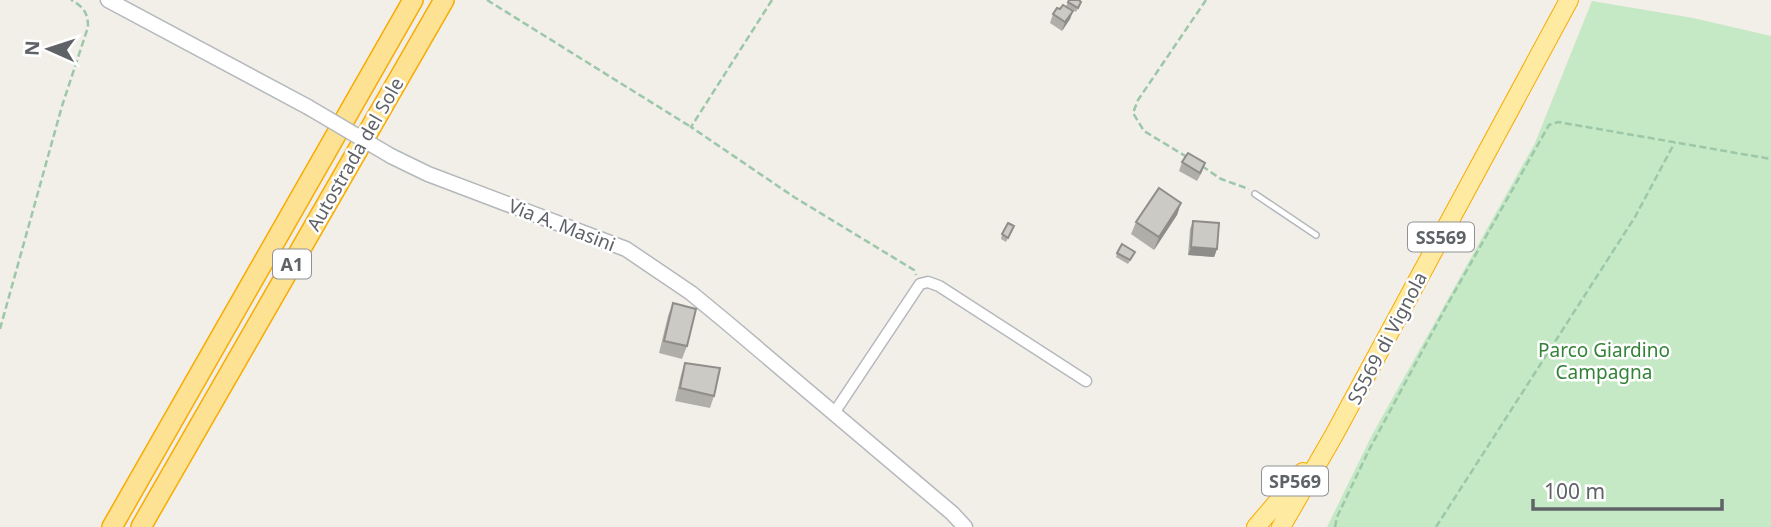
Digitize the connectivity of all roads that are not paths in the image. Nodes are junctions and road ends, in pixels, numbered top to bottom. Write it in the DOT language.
graph roads {
  1 [pos="108,0"];
  2 [pos="413,0"];
  3 [pos="443,0"];
  4 [pos="1569,0"];
  5 [pos="1255,194"];
  6 [pos="1316,235"];
  7 [pos="1086,381"];
  8 [pos="834,413"];
  9 [pos="1334,435"];
  10 [pos="112,527"];
  11 [pos="141,527"];
  12 [pos="965,527"];
  13 [pos="1256,527"];
  14 [pos="1281,527"];
  15 [pos="1296,527"];
  1 -- 8 [label="street, Via A. Masini, bridge"];
  2 -- 10 [label="highway, Autostrada del Sole / A1"];
  3 -- 11 [label="highway, Autostrada del Sole / A1"];
  4 -- 9 [label="highway, SS569 di Vignola / SS569"];
  5 -- 6 [label="lane"];
  7 -- 8 [label="street"];
  8 -- 12 [label="street, Via A. Masini"];
  9 -- 13 [label="highway, SP569"];
  9 -- 14 [label="highway, SS569 di Vignola / SS569"];
  9 -- 15 [label="highway, SP569"];
}
